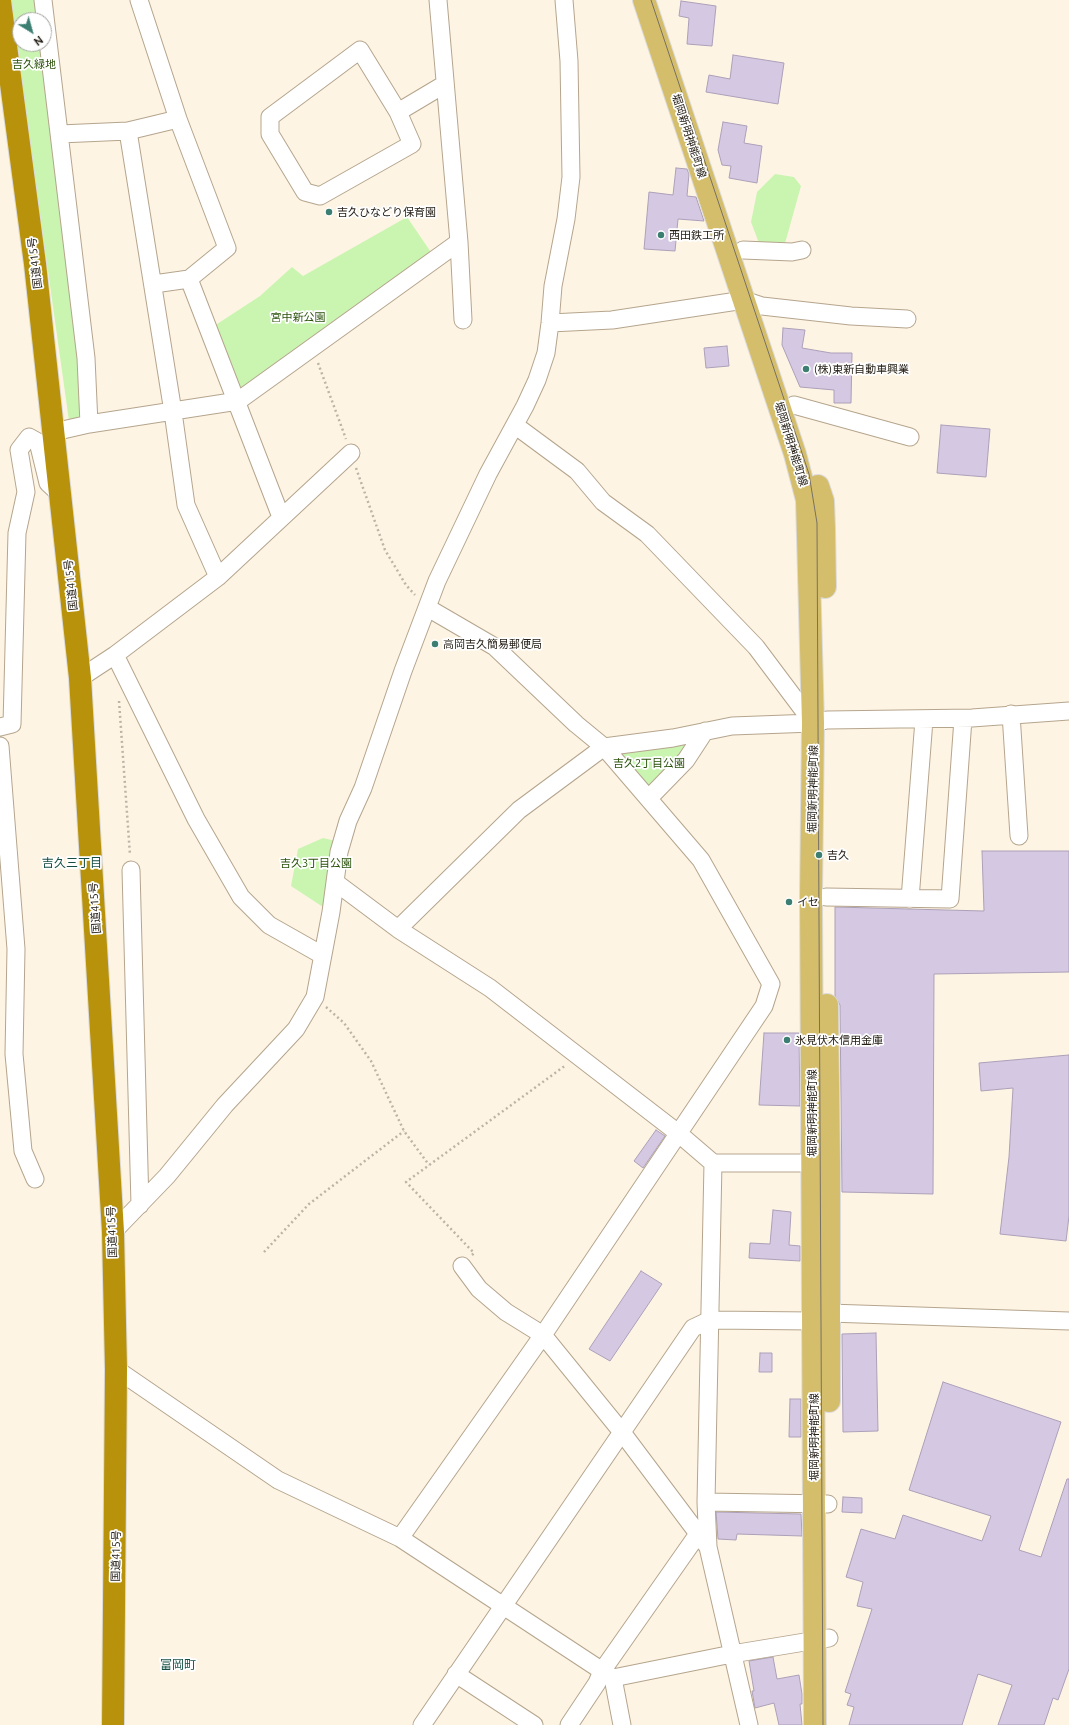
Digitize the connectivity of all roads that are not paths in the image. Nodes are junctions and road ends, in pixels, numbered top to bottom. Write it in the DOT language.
graph roads {
  1 [pos="0,0"];
  2 [pos="43,0"];
  3 [pos="140,0"];
  4 [pos="438,0"];
  5 [pos="564,0"];
  6 [pos="644,0"];
  7 [pos="659,0"];
  8 [pos="445,84"];
  9 [pos="398,112"];
  10 [pos="178,119"];
  11 [pos="128,131"];
  12 [pos="60,134"];
  13 [pos="459,242"];
  14 [pos="743,250"];
  15 [pos="802,250"];
  16 [pos="189,279"];
  17 [pos="154,284"];
  18 [pos="753,303"];
  19 [pos="907,319"];
  20 [pos="463,320"];
  21 [pos="550,323"];
  22 [pos="238,401"];
  23 [pos="794,405"];
  24 [pos="173,412"];
  25 [pos="89,424"];
  26 [pos="516,426"];
  27 [pos="54,432"];
  28 [pos="910,436"];
  29 [pos="351,453"];
  30 [pos="62,496"];
  31 [pos="281,517"];
  32 [pos="218,577"];
  33 [pos="428,608"];
  34 [pos="115,655"];
  35 [pos="80,678"];
  36 [pos="1069,710"];
  37 [pos="1010,714"];
  38 [pos="963,719"];
  39 [pos="924,720"];
  40 [pos="820,721"];
  41 [pos="0,727"];
  42 [pos="705,730"];
  43 [pos="0,746"];
  44 [pos="604,747"];
  45 [pos="649,798"];
  46 [pos="1019,836"];
  47 [pos="131,870"];
  48 [pos="336,882"];
  49 [pos="826,897"];
  50 [pos="910,898"];
  51 [pos="398,929"];
  52 [pos="322,955"];
  53 [pos="678,1133"];
  54 [pos="713,1163"];
  55 [pos="821,1163"];
  56 [pos="35,1179"];
  57 [pos="140,1205"];
  58 [pos="113,1232"];
  59 [pos="462,1266"];
  60 [pos="821,1317"];
  61 [pos="710,1320"];
  62 [pos="1069,1321"];
  63 [pos="543,1335"];
  64 [pos="116,1369"];
  65 [pos="621,1431"];
  66 [pos="706,1502"];
  67 [pos="821,1504"];
  68 [pos="400,1538"];
  69 [pos="703,1540"];
  70 [pos="503,1606"];
  71 [pos="822,1639"];
  72 [pos="732,1654"];
  73 [pos="456,1674"];
  74 [pos="607,1675"];
  75 [pos="114,1725"];
  76 [pos="422,1725"];
  77 [pos="534,1725"];
  78 [pos="569,1725"];
  79 [pos="622,1725"];
  80 [pos="748,1725"];
  81 [pos="815,1725"];
  82 [pos="828,1725"];
  1 -- 27 [label="highway, 国道415号"];
  2 -- 12 [label="street"];
  3 -- 10 [label="street"];
  4 -- 8 [label="street"];
  5 -- 21 [label="street"];
  6 -- 18 [label="main road, 堀岡新明神能町線"];
  7 -- 14 [label="main road, 堀岡新明神能町線"];
  8 -- 9 [label="street"];
  8 -- 13 [label="street"];
  9 -- 9 [label="street"];
  10 -- 11 [label="street"];
  10 -- 16 [label="street"];
  11 -- 12 [label="street"];
  11 -- 17 [label="street"];
  12 -- 25 [label="street"];
  13 -- 20 [label="street"];
  13 -- 22 [label="street"];
  14 -- 15 [label="street"];
  14 -- 18 [label="main road, 堀岡新明神能町線"];
  16 -- 17 [label="street"];
  16 -- 22 [label="street"];
  17 -- 24 [label="street"];
  18 -- 19 [label="street"];
  18 -- 21 [label="street"];
  18 -- 23 [label="main road, 堀岡新明神能町線"];
  18 -- 40 [label="main road, 堀岡新明神能町線"];
  21 -- 26 [label="street"];
  22 -- 24 [label="street"];
  22 -- 31 [label="street"];
  23 -- 28 [label="street"];
  23 -- 40 [label="main road, 堀岡新明神能町線"];
  24 -- 25 [label="street"];
  24 -- 32 [label="street"];
  25 -- 27 [label="street"];
  26 -- 33 [label="street"];
  26 -- 40 [label="street"];
  27 -- 30 [label="highway, 国道415号"];
  29 -- 31 [label="street"];
  30 -- 35 [label="highway, 国道415号"];
  30 -- 41 [label="street"];
  31 -- 32 [label="street"];
  32 -- 34 [label="street"];
  33 -- 44 [label="street"];
  33 -- 48 [label="street"];
  34 -- 35 [label="street"];
  34 -- 52 [label="street"];
  35 -- 58 [label="highway, 国道415号"];
  36 -- 37 [label="street"];
  37 -- 38 [label="street"];
  37 -- 46 [label="street"];
  38 -- 39 [label="street"];
  38 -- 50 [label="street"];
  39 -- 40 [label="street"];
  39 -- 50 [label="street"];
  40 -- 42 [label="street"];
  40 -- 49 [label="main road, 堀岡新明神能町線"];
  40 -- 55 [label="main road, 堀岡新明神能町線"];
  42 -- 44 [label="street"];
  42 -- 45 [label="street"];
  43 -- 56 [label="street"];
  44 -- 45 [label="street"];
  44 -- 51 [label="street"];
  45 -- 53 [label="street"];
  47 -- 57 [label="street"];
  48 -- 51 [label="street"];
  48 -- 52 [label="street"];
  49 -- 50 [label="street"];
  49 -- 55 [label="main road, 堀岡新明神能町線"];
  51 -- 53 [label="street"];
  52 -- 57 [label="street"];
  53 -- 54 [label="street"];
  53 -- 63 [label="street"];
  54 -- 55 [label="street"];
  54 -- 61 [label="street"];
  55 -- 60 [label="main road, 堀岡新明神能町線"];
  57 -- 58 [label="street"];
  58 -- 64 [label="highway, 国道415号"];
  59 -- 63 [label="street"];
  60 -- 61 [label="street"];
  60 -- 62 [label="street"];
  60 -- 67 [label="main road, 堀岡新明神能町線"];
  61 -- 65 [label="street"];
  61 -- 66 [label="street"];
  63 -- 65 [label="street"];
  63 -- 68 [label="street"];
  64 -- 68 [label="street"];
  64 -- 75 [label="highway, 国道415号"];
  65 -- 69 [label="street"];
  65 -- 70 [label="street"];
  66 -- 67 [label="street"];
  66 -- 69 [label="street"];
  67 -- 71 [label="main road, 堀岡新明神能町線"];
  68 -- 70 [label="street"];
  69 -- 72 [label="street"];
  69 -- 74 [label="street"];
  70 -- 73 [label="street"];
  70 -- 74 [label="street"];
  71 -- 72 [label="street"];
  71 -- 81 [label="main road, 堀岡新明神能町線"];
  71 -- 82 [label="main road, 堀岡新明神能町線"];
  72 -- 74 [label="street"];
  72 -- 80 [label="street"];
  73 -- 76 [label="street"];
  73 -- 77 [label="street"];
  74 -- 78 [label="street"];
  74 -- 79 [label="street"];
}
